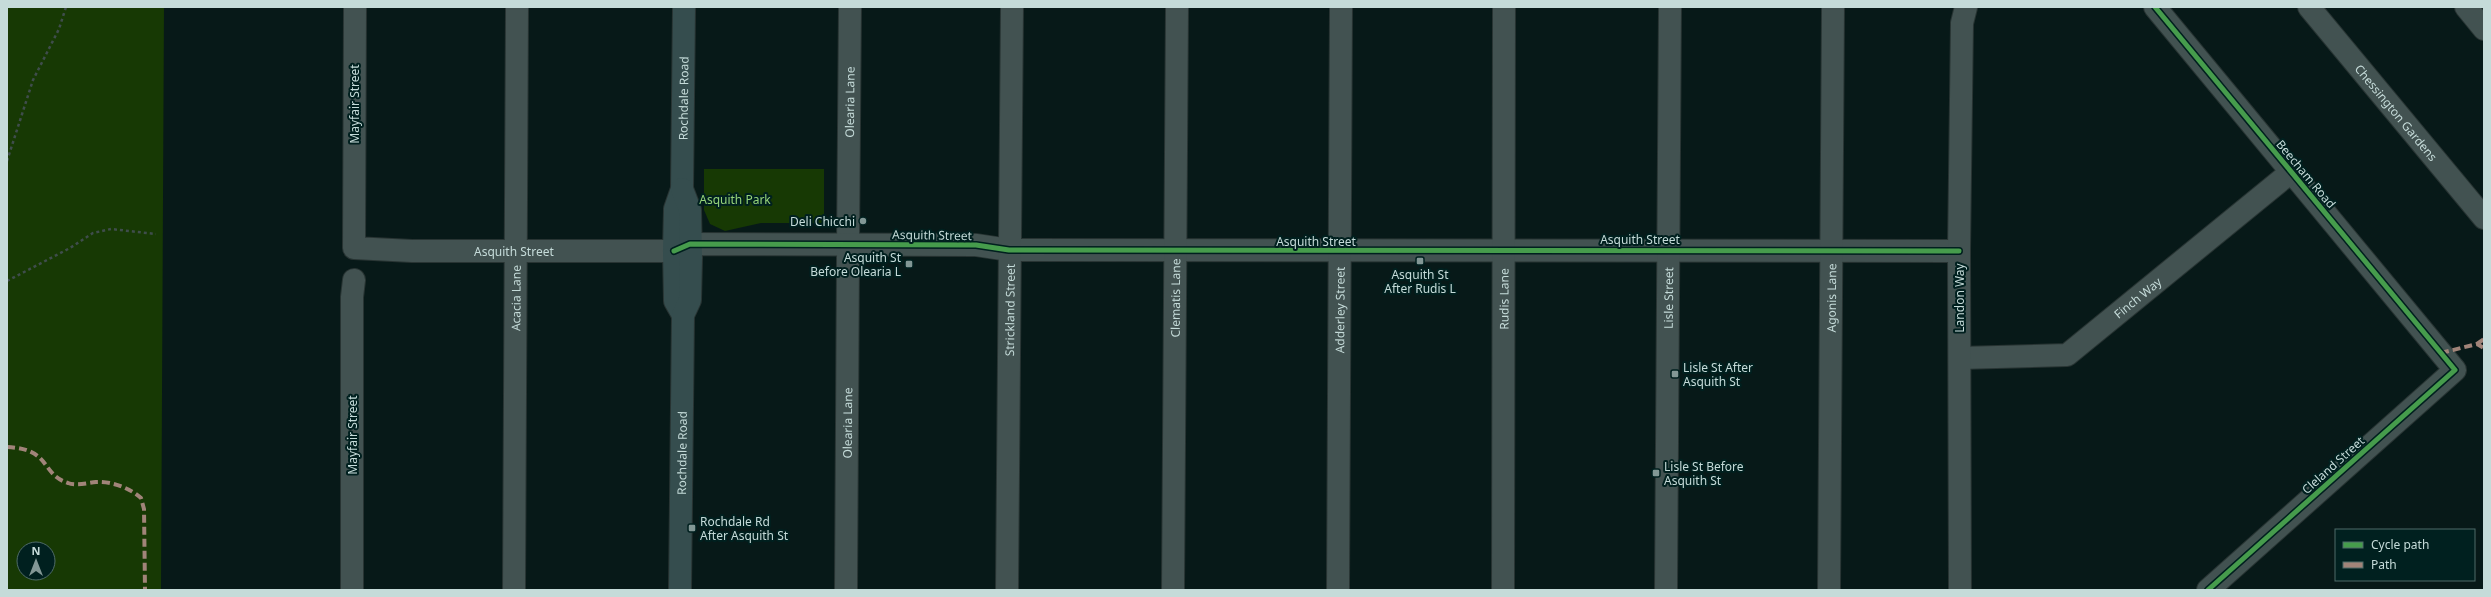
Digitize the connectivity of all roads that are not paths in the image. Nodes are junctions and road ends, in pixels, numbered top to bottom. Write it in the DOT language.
graph roads {
  1 [pos="355,7"];
  2 [pos="518,7"];
  3 [pos="684,7"];
  4 [pos="850,7"];
  5 [pos="1012,7"];
  6 [pos="1177,7"];
  7 [pos="1341,7"];
  8 [pos="1504,7"];
  9 [pos="1670,7"];
  10 [pos="1833,7"];
  11 [pos="1966,7"];
  12 [pos="2155,7"];
  13 [pos="2309,7"];
  14 [pos="2466,7"];
  15 [pos="2484,29"];
  16 [pos="2291,172"];
  17 [pos="2484,218"];
  18 [pos="354,248"];
  19 [pos="1669,249"];
  20 [pos="1009,250"];
  21 [pos="1504,250"];
  22 [pos="516,251"];
  23 [pos="685,251"];
  24 [pos="848,251"];
  25 [pos="1176,251"];
  26 [pos="1830,251"];
  27 [pos="1959,251"];
  28 [pos="1340,252"];
  29 [pos="354,280"];
  30 [pos="2441,353"];
  31 [pos="1960,358"];
  32 [pos="352,590"];
  33 [pos="514,590"];
  34 [pos="680,590"];
  35 [pos="846,590"];
  36 [pos="1007,590"];
  37 [pos="1173,590"];
  38 [pos="1338,590"];
  39 [pos="1503,590"];
  40 [pos="1666,590"];
  41 [pos="1829,590"];
  42 [pos="1960,590"];
  43 [pos="2208,590"];
  1 -- 18 [label="street, Mayfair Street"];
  2 -- 22 [label="street, Acacia Lane"];
  3 -- 23 [label="main road, Rochdale Road"];
  4 -- 24 [label="street, Olearia Lane"];
  5 -- 20 [label="street, Strickland Street"];
  6 -- 25 [label="street, Clematis Lane"];
  7 -- 28 [label="street, Adderley Street"];
  8 -- 21 [label="street, Rudis Lane"];
  9 -- 19 [label="street, Lisle Street"];
  10 -- 26 [label="street, Agonis Lane"];
  11 -- 27 [label="street, Landon Way"];
  12 -- 16 [label="street, Beecham Road"];
  13 -- 17 [label="street, Chessington Gardens"];
  14 -- 15 [label="street"];
  16 -- 30 [label="street, Beecham Road"];
  16 -- 31 [label="street, Finch Way"];
  18 -- 22 [label="street, Asquith Street"];
  19 -- 21 [label="street, Asquith Street"];
  19 -- 26 [label="street, Asquith Street"];
  19 -- 40 [label="street, Lisle Street"];
  20 -- 24 [label="street, Asquith Street"];
  20 -- 25 [label="street, Asquith Street"];
  20 -- 36 [label="street, Strickland Street"];
  21 -- 28 [label="street, Asquith Street"];
  21 -- 39 [label="street, Rudis Lane"];
  22 -- 23 [label="street, Asquith Street"];
  22 -- 33 [label="street, Acacia Lane"];
  23 -- 24 [label="street, Asquith Street"];
  23 -- 34 [label="main road, Rochdale Road"];
  24 -- 35 [label="street, Olearia Lane"];
  25 -- 28 [label="street, Asquith Street"];
  25 -- 37 [label="street, Clematis Lane"];
  26 -- 27 [label="street, Asquith Street"];
  26 -- 41 [label="street, Agonis Lane"];
  27 -- 31 [label="street, Landon Way"];
  28 -- 38 [label="street, Adderley Street"];
  29 -- 32 [label="street, Mayfair Street"];
  30 -- 43 [label="street, Cleland Street"];
  31 -- 42 [label="street, Landon Way"];
}
